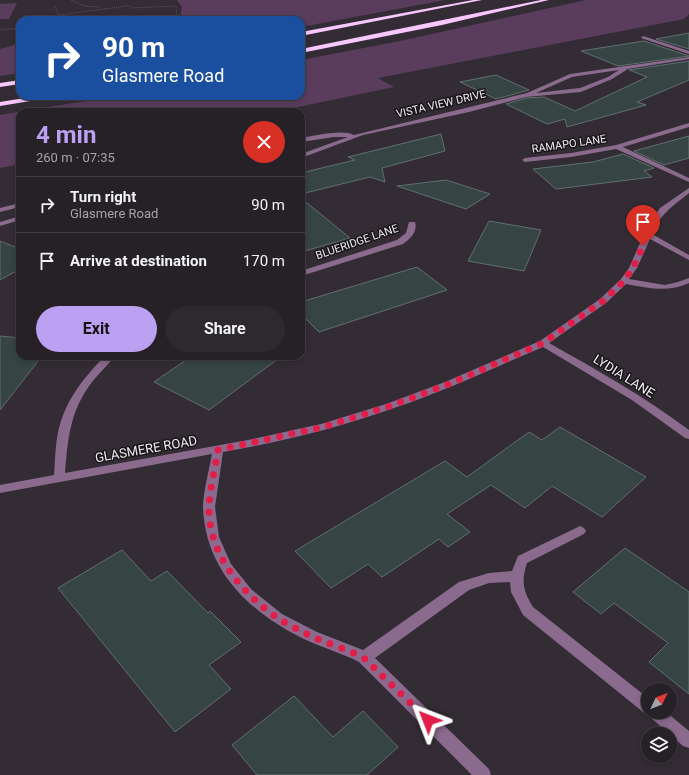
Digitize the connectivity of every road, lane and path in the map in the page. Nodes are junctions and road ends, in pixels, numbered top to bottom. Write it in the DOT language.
graph roads {
  1 [pos="71,0"];
  2 [pos="480,0"];
  3 [pos="547,0"];
  4 [pos="126,4"];
  5 [pos="128,6"];
  6 [pos="55,7"];
  7 [pos="106,8"];
  8 [pos="59,15"];
  9 [pos="177,16"];
  10 [pos="16,28"];
  11 [pos="0,30"];
  12 [pos="305,33"];
  13 [pos="643,37"];
  14 [pos="305,50"];
  15 [pos="689,53"];
  16 [pos="689,58"];
  17 [pos="626,68"];
  18 [pos="570,76"];
  19 [pos="16,83"];
  20 [pos="0,85"];
  21 [pos="595,85"];
  22 [pos="526,95"];
  23 [pos="24,100"];
  24 [pos="0,104"];
  25 [pos="689,126"];
  26 [pos="361,134"];
  27 [pos="305,139"];
  28 [pos="617,147"];
  29 [pos="305,155"];
  30 [pos="524,160"];
  31 [pos="689,180"];
  32 [pos="686,194"];
  33 [pos="16,206"];
  34 [pos="0,210"];
  35 [pos="16,219"];
  36 [pos="0,224"];
  37 [pos="412,224"];
  38 [pos="648,235"];
  39 [pos="689,258"];
  40 [pos="305,273"];
  41 [pos="689,280"];
  42 [pos="624,281"];
  43 [pos="543,343"];
  44 [pos="106,360"];
  45 [pos="689,435"];
  46 [pos="218,450"];
  47 [pos="59,478"];
  48 [pos="0,489"];
  49 [pos="580,531"];
  50 [pos="515,576"];
  51 [pos="364,658"];
  52 [pos="641,701"];
  53 [pos="663,719"];
  54 [pos="689,741"];
  55 [pos="483,775"];
  1 -- 7 [label="path"];
  2 -- 12 [label="highway"];
  3 -- 14 [label="highway"];
  4 -- 5 [label="path"];
  5 -- 7 [label="path"];
  5 -- 9 [label="path"];
  6 -- 8 [label="path"];
  7 -- 8 [label="path"];
  10 -- 11 [label="path"];
  13 -- 15 [label="street"];
  16 -- 17 [label="street, VISTA VIEW DRIVE"];
  17 -- 18 [label="street, VISTA VIEW DRIVE"];
  17 -- 21 [label="street, VISTA VIEW DRIVE"];
  18 -- 21 [label="street"];
  18 -- 22 [label="street, VISTA VIEW DRIVE"];
  19 -- 20 [label="highway"];
  21 -- 22 [label="street, VISTA VIEW DRIVE"];
  22 -- 26 [label="street, VISTA VIEW DRIVE"];
  23 -- 24 [label="highway"];
  25 -- 28 [label="street, RAMAPO LANE"];
  26 -- 27 [label="street, VISTA VIEW DRIVE"];
  26 -- 29 [label="street, VISTA VIEW DRIVE"];
  28 -- 30 [label="street, RAMAPO LANE"];
  28 -- 31 [label="street, RAMAPO LANE"];
  32 -- 38 [label="street, GLASMERE ROAD"];
  33 -- 34 [label="street"];
  35 -- 36 [label="street"];
  37 -- 40 [label="street, BLUERIDGE LANE"];
  38 -- 39 [label="street"];
  38 -- 42 [label="street, GLASMERE ROAD"];
  41 -- 42 [label="street"];
  42 -- 43 [label="street, GLASMERE ROAD"];
  43 -- 45 [label="street, LYDIA LANE"];
  43 -- 46 [label="street, GLASMERE ROAD"];
  44 -- 47 [label="street"];
  46 -- 47 [label="street, GLASMERE ROAD"];
  46 -- 51 [label="street"];
  47 -- 48 [label="street, GLASMERE ROAD"];
  49 -- 50 [label="street"];
  50 -- 51 [label="street"];
  50 -- 52 [label="street"];
  51 -- 55 [label="street"];
  53 -- 54 [label="street"];
}
